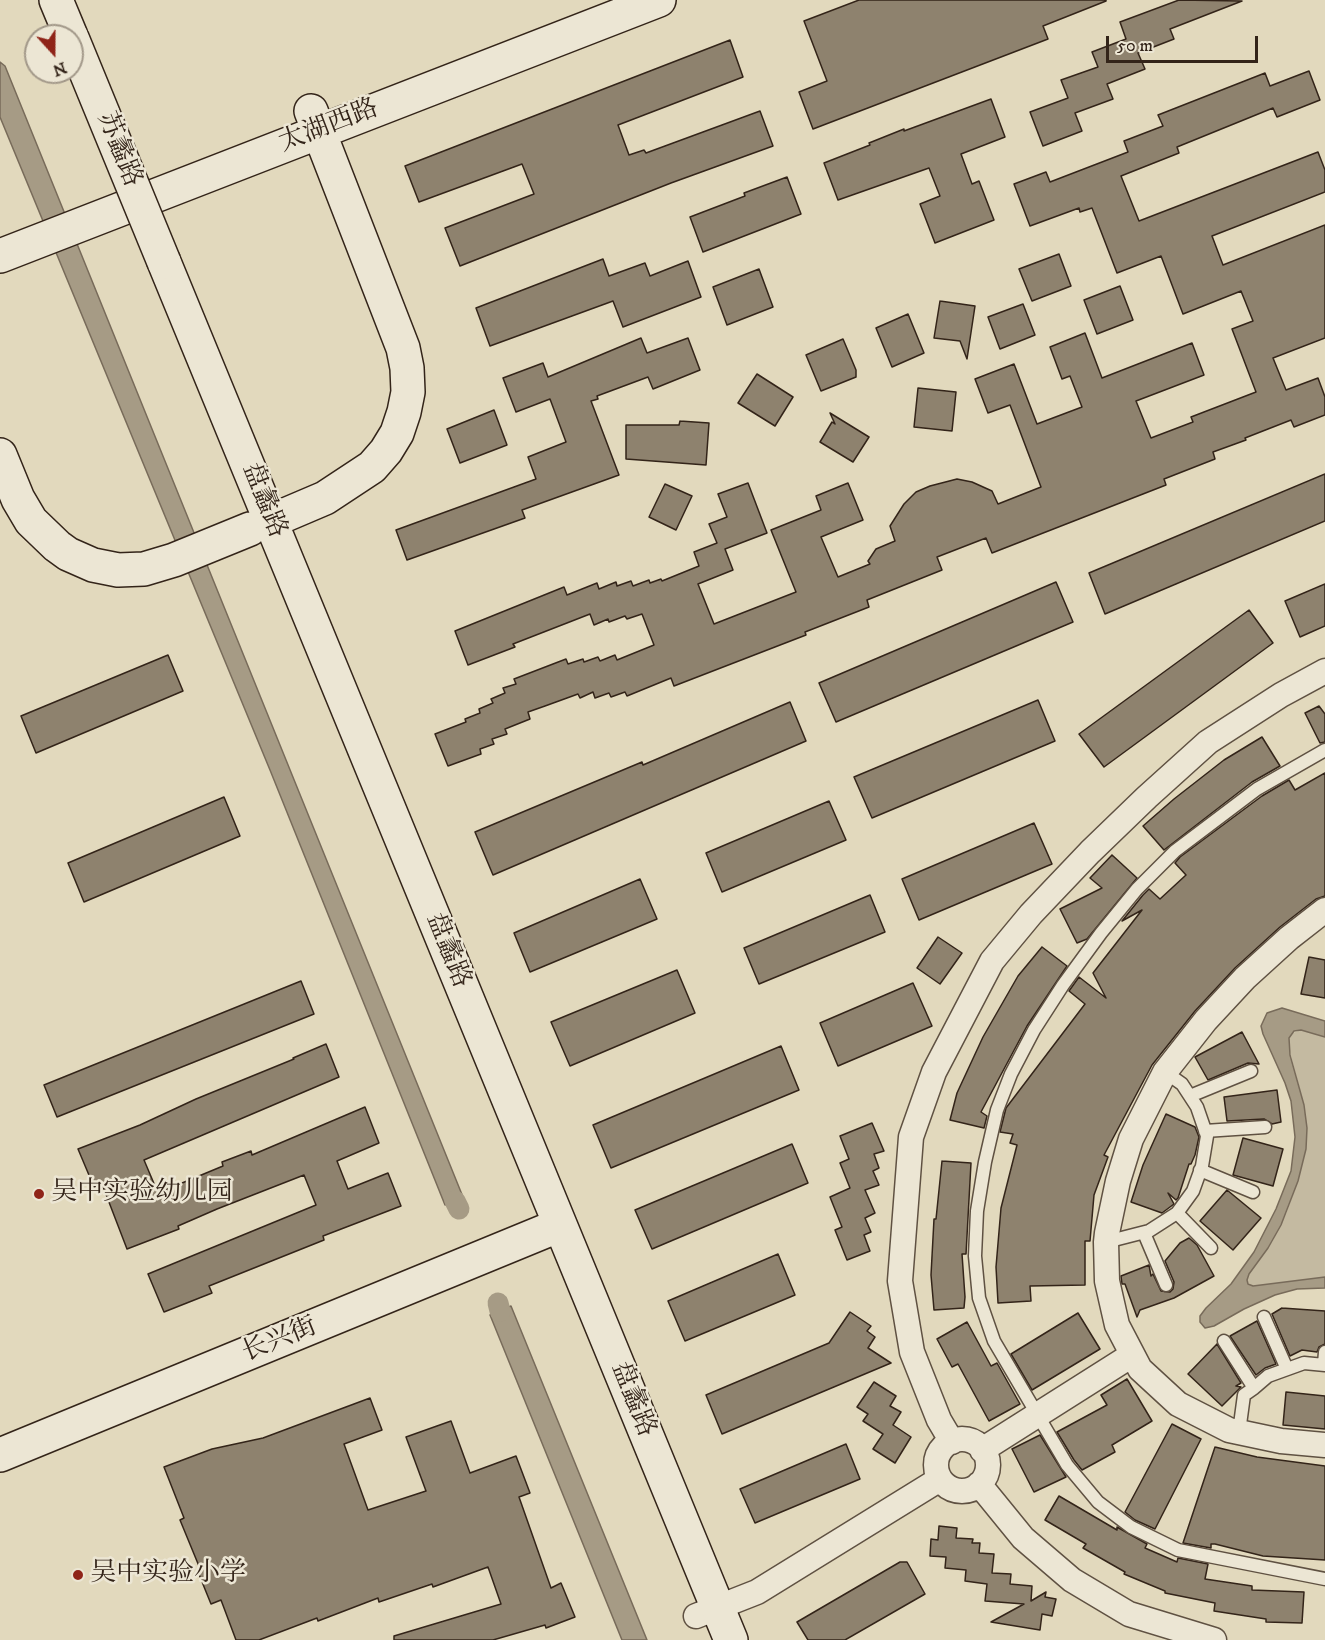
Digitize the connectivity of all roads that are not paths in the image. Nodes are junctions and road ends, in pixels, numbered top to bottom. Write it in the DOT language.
graph roads {
  1 [pos="35,0"];
  2 [pos="56,0"];
  3 [pos="595,0"];
  4 [pos="659,0"];
  5 [pos="45,24"];
  6 [pos="66,24"];
  7 [pos="84,71"];
  8 [pos="70,84"];
  9 [pos="315,120"];
  10 [pos="38,229"];
  11 [pos="0,231"];
  12 [pos="0,256"];
  13 [pos="154,266"];
  14 [pos="0,455"];
  15 [pos="260,525"];
  16 [pos="1325,671"];
  17 [pos="1325,750"];
  18 [pos="1320,919"];
  19 [pos="1251,1071"];
  20 [pos="1165,1072"];
  21 [pos="1190,1096"];
  22 [pos="1265,1127"];
  23 [pos="1205,1131"];
  24 [pos="1200,1170"];
  25 [pos="1253,1192"];
  26 [pos="1177,1213"];
  27 [pos="545,1219"];
  28 [pos="1144,1233"];
  29 [pos="1106,1242"];
  30 [pos="1211,1248"];
  31 [pos="1166,1285"];
  32 [pos="1264,1317"];
  33 [pos="1224,1341"];
  34 [pos="1132,1355"];
  35 [pos="1324,1360"];
  36 [pos="1287,1369"];
  37 [pos="1254,1388"];
  38 [pos="1037,1414"];
  39 [pos="0,1432"];
  40 [pos="1239,1432"];
  41 [pos="952,1442"];
  42 [pos="1325,1445"];
  43 [pos="982,1450"];
  44 [pos="0,1455"];
  45 [pos="940,1479"];
  46 [pos="979,1484"];
  47 [pos="1325,1579"];
  48 [pos="707,1621"];
  49 [pos="731,1640"];
  50 [pos="1214,1640"];
  1 -- 5 [label="main road"];
  2 -- 6 [label="main road, 苏蠡路"];
  3 -- 9 [label="main road, 太湖西路"];
  4 -- 9 [label="main road, 太湖西路"];
  7 -- 13 [label="main road, 苏蠡路, bridge"];
  8 -- 13 [label="main road, 苏蠡路"];
  9 -- 10 [label="main road, 太湖西路"];
  9 -- 15 [label="main road"];
  10 -- 11 [label="main road, 太湖西路"];
  10 -- 12 [label="main road, 太湖西路"];
  13 -- 15 [label="main road, 盘蠡路"];
  14 -- 15 [label="main road"];
  15 -- 27 [label="main road, 盘蠡路"];
  16 -- 41 [label="street"];
  17 -- 38 [label="lane"];
  18 -- 20 [label="street"];
  19 -- 21 [label="lane"];
  20 -- 21 [label="lane"];
  20 -- 29 [label="street"];
  21 -- 23 [label="lane"];
  22 -- 23 [label="lane"];
  23 -- 24 [label="lane"];
  24 -- 25 [label="lane"];
  24 -- 26 [label="lane"];
  26 -- 28 [label="lane"];
  26 -- 30 [label="lane"];
  27 -- 39 [label="main road, 长兴街"];
  27 -- 44 [label="main road, 长兴街"];
  27 -- 48 [label="main road, 盘蠡路"];
  28 -- 29 [label="lane"];
  28 -- 31 [label="lane"];
  29 -- 34 [label="street"];
  32 -- 36 [label="lane"];
  33 -- 37 [label="lane"];
  34 -- 38 [label="street"];
  34 -- 40 [label="street"];
  35 -- 36 [label="lane"];
  36 -- 37 [label="lane"];
  37 -- 40 [label="lane"];
  38 -- 43 [label="street"];
  38 -- 47 [label="lane"];
  40 -- 42 [label="street"];
  41 -- 43 [label="street"];
  41 -- 45 [label="street"];
  43 -- 46 [label="street"];
  45 -- 46 [label="street"];
  45 -- 48 [label="street"];
  46 -- 50 [label="street"];
  48 -- 49 [label="main road, 盘蠡路"];
}
